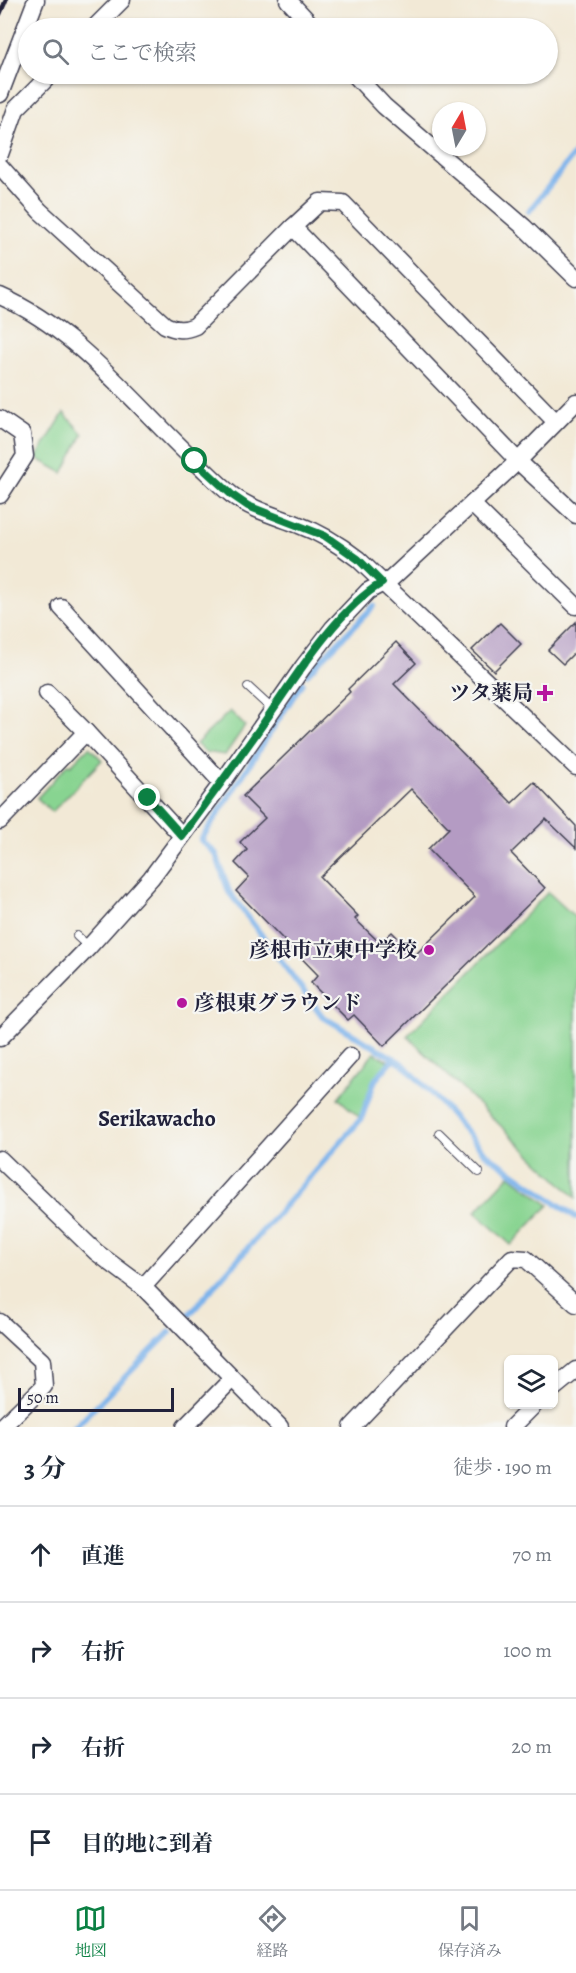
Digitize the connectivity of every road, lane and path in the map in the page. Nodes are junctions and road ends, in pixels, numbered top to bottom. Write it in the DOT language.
graph roads {
  1 [pos="36,0"];
  2 [pos="122,0"];
  3 [pos="288,0"];
  4 [pos="29,18"];
  5 [pos="104,18"];
  6 [pos="305,18"];
  7 [pos="18,47"];
  8 [pos="41,84"];
  9 [pos="363,84"];
  10 [pos="0,94"];
  11 [pos="0,154"];
  12 [pos="0,166"];
  13 [pos="293,227"];
  14 [pos="576,279"];
  15 [pos="0,296"];
  16 [pos="576,402"];
  17 [pos="0,419"];
  18 [pos="556,422"];
  19 [pos="518,461"];
  20 [pos="0,495"];
  21 [pos="472,504"];
  22 [pos="576,515"];
  23 [pos="382,583"];
  24 [pos="576,606"];
  25 [pos="61,607"];
  26 [pos="248,687"];
  27 [pos="47,693"];
  28 [pos="273,710"];
  29 [pos="86,732"];
  30 [pos="576,767"];
  31 [pos="222,783"];
  32 [pos="0,821"];
  33 [pos="182,836"];
  34 [pos="0,1038"];
  35 [pos="350,1056"];
  36 [pos="439,1133"];
  37 [pos="3,1168"];
  38 [pos="479,1172"];
  39 [pos="143,1287"];
  40 [pos="576,1304"];
  41 [pos="0,1322"];
  42 [pos="576,1370"];
  43 [pos="232,1379"];
  44 [pos="558,1385"];
  45 [pos="530,1409"];
  46 [pos="2,1427"];
  47 [pos="185,1427"];
  48 [pos="280,1427"];
  49 [pos="352,1427"];
  50 [pos="512,1427"];
  1 -- 4 [label="street"];
  2 -- 5 [label="street"];
  3 -- 6 [label="street"];
  7 -- 10 [label="street"];
  8 -- 11 [label="street"];
  9 -- 14 [label="street"];
  12 -- 13 [label="street"];
  13 -- 18 [label="street"];
  13 -- 19 [label="street"];
  15 -- 23 [label="street"];
  16 -- 18 [label="street"];
  17 -- 20 [label="street"];
  18 -- 19 [label="street"];
  19 -- 21 [label="street"];
  19 -- 22 [label="street"];
  21 -- 23 [label="street"];
  21 -- 24 [label="street"];
  23 -- 28 [label="street"];
  23 -- 30 [label="street"];
  25 -- 31 [label="street"];
  26 -- 28 [label="lane"];
  27 -- 29 [label="street"];
  28 -- 31 [label="street"];
  29 -- 32 [label="street"];
  29 -- 33 [label="street"];
  31 -- 33 [label="street"];
  33 -- 34 [label="street"];
  35 -- 39 [label="street"];
  36 -- 38 [label="lane"];
  37 -- 39 [label="street"];
  39 -- 43 [label="street"];
  40 -- 49 [label="street"];
  41 -- 46 [label="street"];
  42 -- 44 [label="street"];
  43 -- 47 [label="street"];
  43 -- 48 [label="street"];
  45 -- 50 [label="street"];
}
